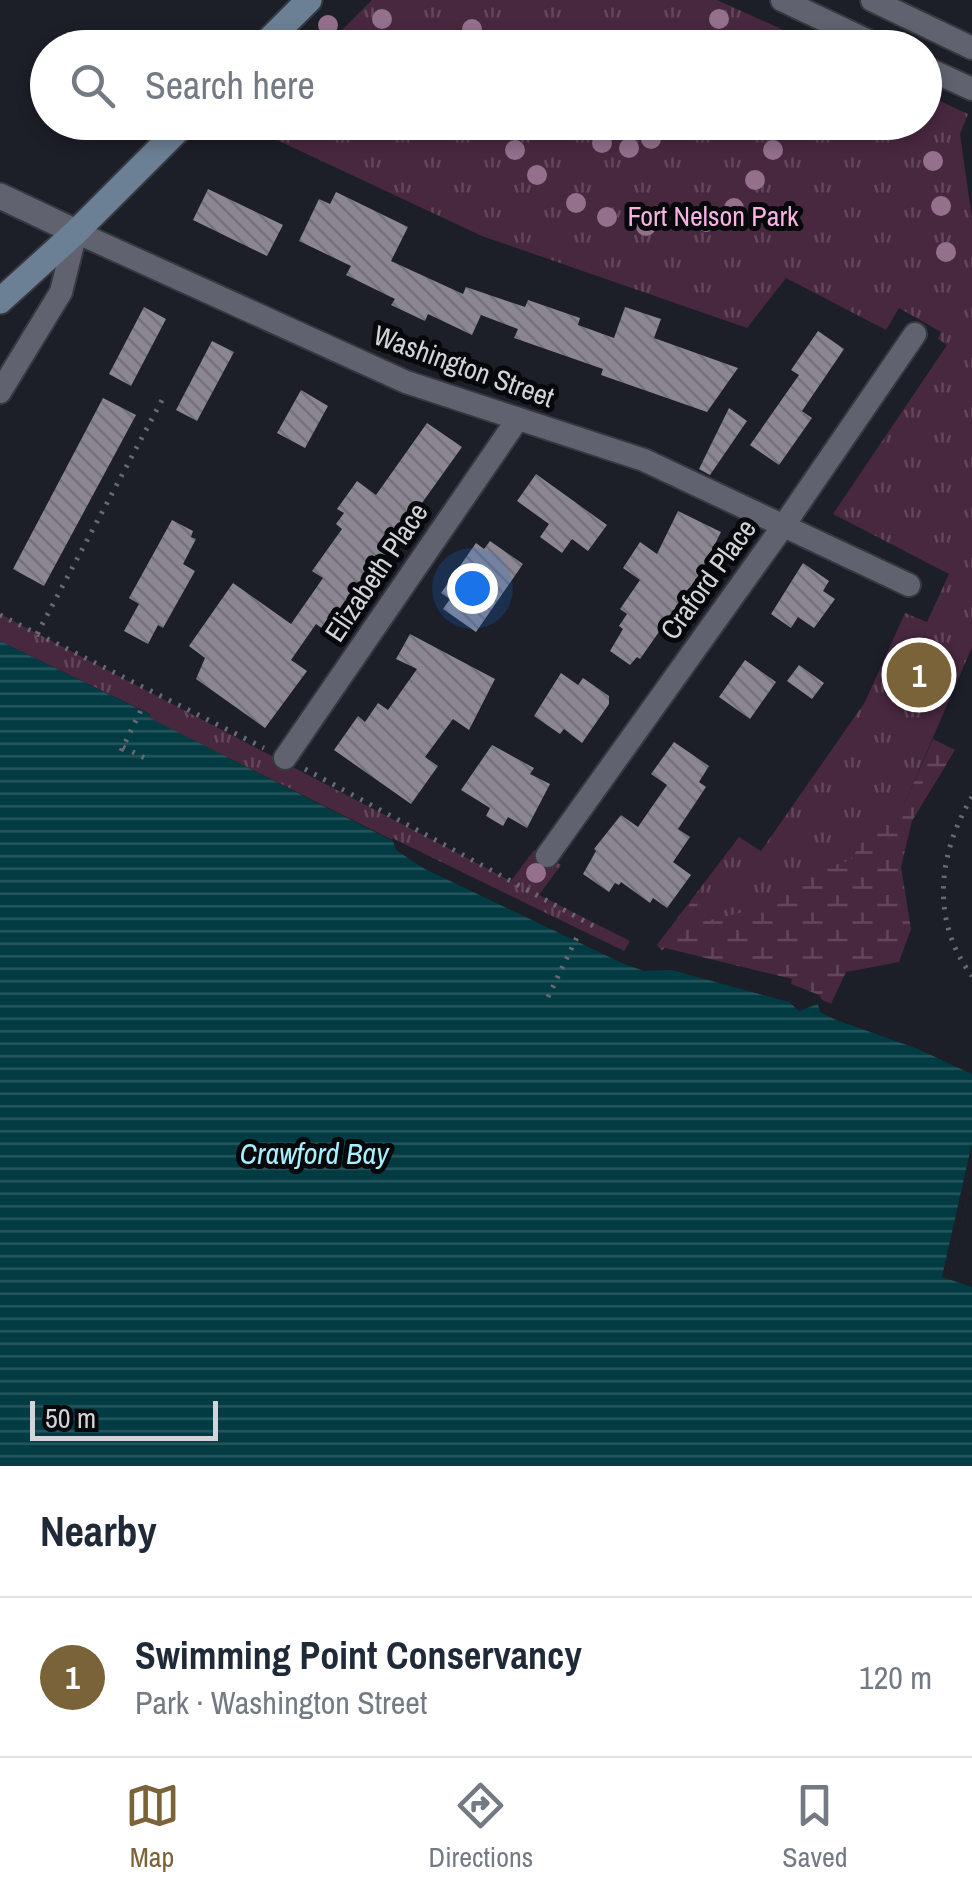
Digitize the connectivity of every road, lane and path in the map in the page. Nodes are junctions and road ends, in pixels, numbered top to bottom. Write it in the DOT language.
graph roads {
  1 [pos="309,0"];
  2 [pos="782,0"];
  3 [pos="872,0"];
  4 [pos="279,30"];
  5 [pos="845,30"];
  6 [pos="934,30"];
  7 [pos="942,34"];
  8 [pos="972,48"];
  9 [pos="942,75"];
  10 [pos="972,89"];
  11 [pos="168,140"];
  12 [pos="0,196"];
  13 [pos="76,232"];
  14 [pos="0,302"];
  15 [pos="915,334"];
  16 [pos="0,392"];
  17 [pos="162,400"];
  18 [pos="517,420"];
  19 [pos="784,525"];
  20 [pos="909,586"];
  21 [pos="38,634"];
  22 [pos="141,710"];
  23 [pos="285,758"];
  24 [pos="149,760"];
  25 [pos="972,797"];
  26 [pos="547,856"];
  27 [pos="578,935"];
  28 [pos="972,976"];
  29 [pos="548,997"];
  1 -- 4 [label="main road"];
  2 -- 5 [label="street"];
  3 -- 6 [label="street"];
  7 -- 8 [label="street"];
  9 -- 10 [label="street"];
  11 -- 13 [label="main road"];
  12 -- 13 [label="street, Washington Street"];
  13 -- 14 [label="main road"];
  13 -- 16 [label="street"];
  13 -- 18 [label="street, Washington Street"];
  15 -- 19 [label="street, Craford Place"];
  17 -- 21 [label="path"];
  18 -- 19 [label="street, Washington Street"];
  18 -- 23 [label="street, Elizabeth Place"];
  19 -- 20 [label="street, Washington Street"];
  19 -- 26 [label="street, Craford Place"];
  22 -- 24 [label="path"];
  25 -- 28 [label="path"];
  27 -- 29 [label="path"];
}
